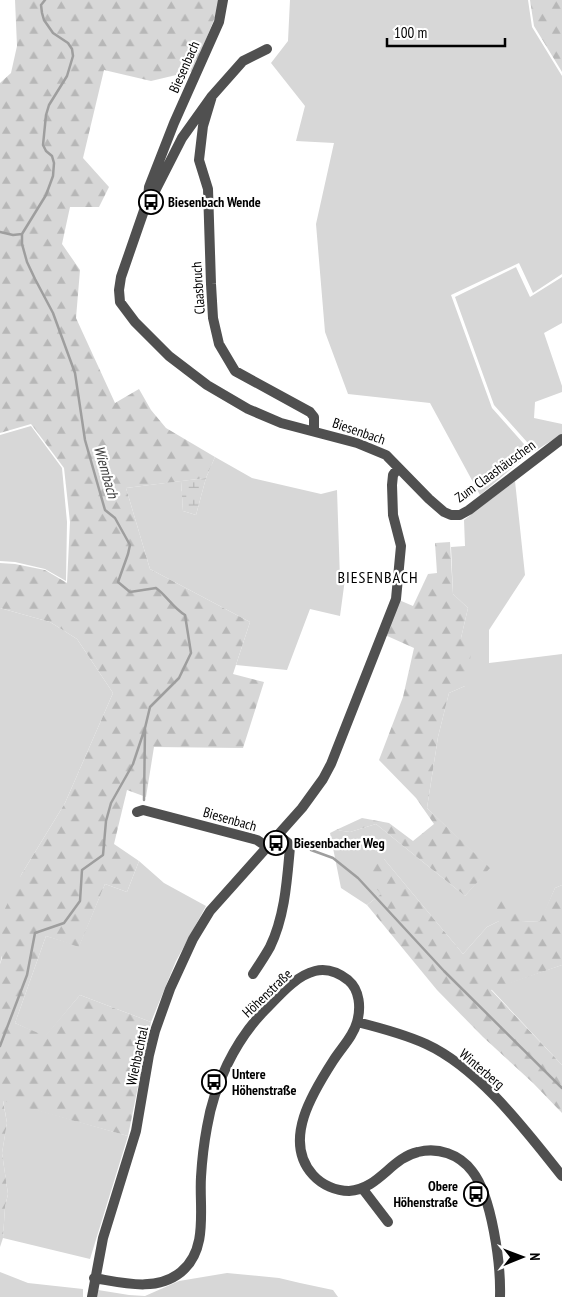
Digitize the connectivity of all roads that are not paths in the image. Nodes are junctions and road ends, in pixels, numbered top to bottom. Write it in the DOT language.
graph roads {
  1 [pos="223,0"];
  2 [pos="267,49"];
  3 [pos="212,96"];
  4 [pos="148,198"];
  5 [pos="314,431"];
  6 [pos="562,439"];
  7 [pos="398,468"];
  8 [pos="137,812"];
  9 [pos="278,834"];
  10 [pos="266,846"];
  11 [pos="253,974"];
  12 [pos="357,1022"];
  13 [pos="562,1176"];
  14 [pos="362,1188"];
  15 [pos="388,1222"];
  16 [pos="94,1278"];
  17 [pos="92,1297"];
  18 [pos="500,1297"];
  1 -- 4 [label="street, Biesenbach"];
  2 -- 3 [label="street, Claasbruch"];
  3 -- 4 [label="street, Claasbruch"];
  3 -- 5 [label="street, Claasbruch"];
  4 -- 5 [label="street, Biesenbach"];
  5 -- 7 [label="street, Biesenbach"];
  6 -- 7 [label="street, Zum Claashäuschen"];
  7 -- 9 [label="street, Biesenbach"];
  8 -- 10 [label="street, Biesenbach"];
  9 -- 10 [label="street, Biesenbach"];
  9 -- 11 [label="street"];
  10 -- 16 [label="street, Wiehbachtal"];
  12 -- 13 [label="street, Winterberg"];
  12 -- 14 [label="street, Höhenstraße"];
  12 -- 16 [label="street, Höhenstraße"];
  14 -- 15 [label="street"];
  14 -- 18 [label="street, Höhenstraße"];
  16 -- 17 [label="street, Wiehbachtal"];
}
